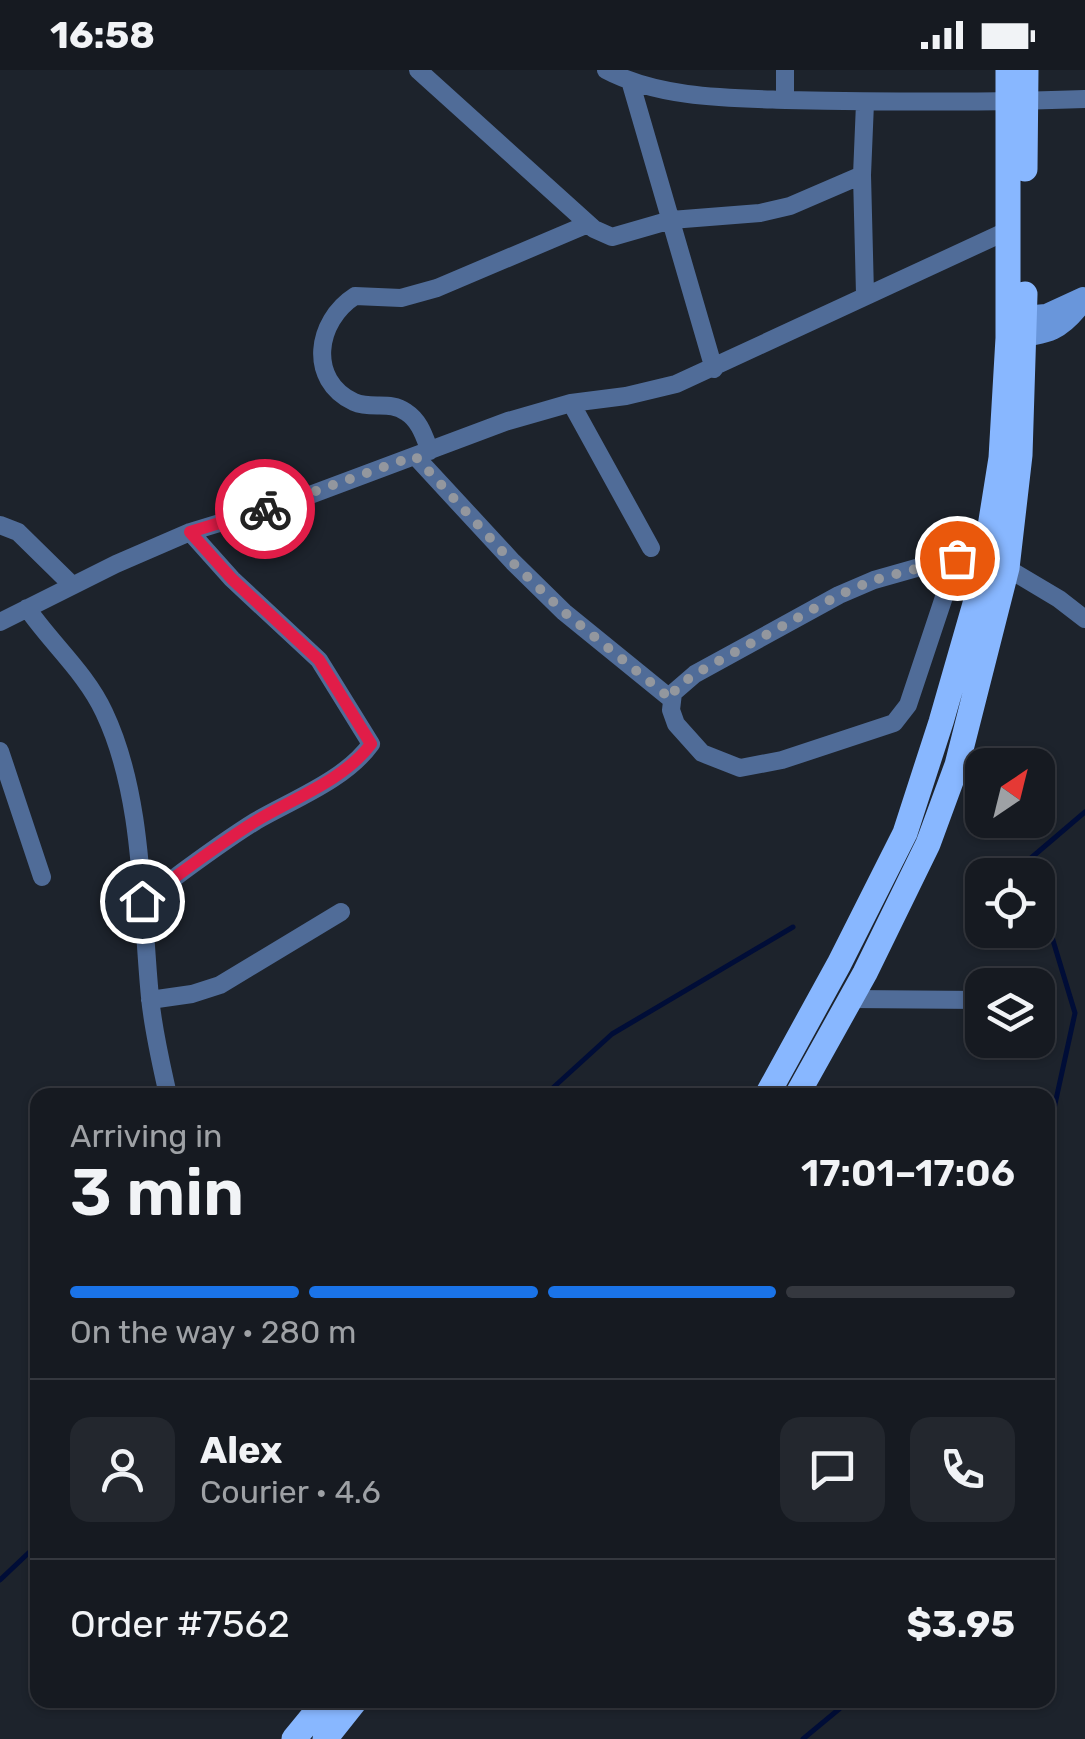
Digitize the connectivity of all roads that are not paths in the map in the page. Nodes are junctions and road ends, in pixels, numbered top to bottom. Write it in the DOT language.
graph roads {
  1 [pos="418,70"];
  2 [pos="606,70"];
  3 [pos="785,70"];
  4 [pos="1008,70"];
  5 [pos="1026,70"];
  6 [pos="632,84"];
  7 [pos="1085,99"];
  8 [pos="785,100"];
  9 [pos="1017,102"];
  10 [pos="865,104"];
  11 [pos="862,175"];
  12 [pos="671,220"];
  13 [pos="588,224"];
  14 [pos="1009,230"];
  15 [pos="865,294"];
  16 [pos="1085,297"];
  17 [pos="1017,327"];
  18 [pos="714,368"];
  19 [pos="571,404"];
  20 [pos="423,454"];
  21 [pos="0,525"];
  22 [pos="190,532"];
  23 [pos="651,548"];
  24 [pos="987,548"];
  25 [pos="957,558"];
  26 [pos="1006,568"];
  27 [pos="72,584"];
  28 [pos="27,608"];
  29 [pos="1085,619"];
  30 [pos="0,622"];
  31 [pos="671,699"];
  32 [pos="1,755"];
  33 [pos="42,876"];
  34 [pos="142,901"];
  35 [pos="341,912"];
  36 [pos="851,999"];
  37 [pos="150,1000"];
  38 [pos="965,1000"];
  39 [pos="167,1088"];
  40 [pos="771,1088"];
  41 [pos="801,1088"];
  42 [pos="319,1708"];
  43 [pos="350,1708"];
  44 [pos="294,1739"];
  45 [pos="325,1739"];
  1 -- 13 [label="street"];
  2 -- 6 [label="street"];
  3 -- 8 [label="street"];
  4 -- 9 [label="main road"];
  5 -- 9 [label="main road"];
  6 -- 8 [label="street"];
  6 -- 12 [label="street"];
  7 -- 9 [label="street"];
  8 -- 10 [label="street"];
  9 -- 10 [label="street"];
  9 -- 14 [label="main road"];
  9 -- 17 [label="main road"];
  10 -- 11 [label="street"];
  11 -- 12 [label="street"];
  11 -- 15 [label="street"];
  12 -- 13 [label="street"];
  12 -- 18 [label="street"];
  13 -- 20 [label="street"];
  14 -- 15 [label="street"];
  14 -- 17 [label="main road"];
  15 -- 18 [label="street"];
  16 -- 17 [label="street"];
  17 -- 24 [label="main road"];
  17 -- 26 [label="main road"];
  18 -- 19 [label="street"];
  19 -- 20 [label="street"];
  19 -- 23 [label="street"];
  20 -- 22 [label="street"];
  20 -- 31 [label="street"];
  21 -- 27 [label="street"];
  22 -- 27 [label="street"];
  22 -- 34 [label="street"];
  24 -- 25 [label="street"];
  24 -- 40 [label="main road"];
  25 -- 31 [label="street"];
  25 -- 31 [label="street"];
  26 -- 29 [label="street"];
  26 -- 36 [label="main road"];
  27 -- 28 [label="street"];
  28 -- 30 [label="street"];
  28 -- 34 [label="street"];
  32 -- 33 [label="street"];
  34 -- 37 [label="street"];
  35 -- 37 [label="street"];
  36 -- 38 [label="street"];
  36 -- 41 [label="main road"];
  37 -- 39 [label="street"];
  42 -- 44 [label="main road"];
  43 -- 45 [label="main road"];
}
